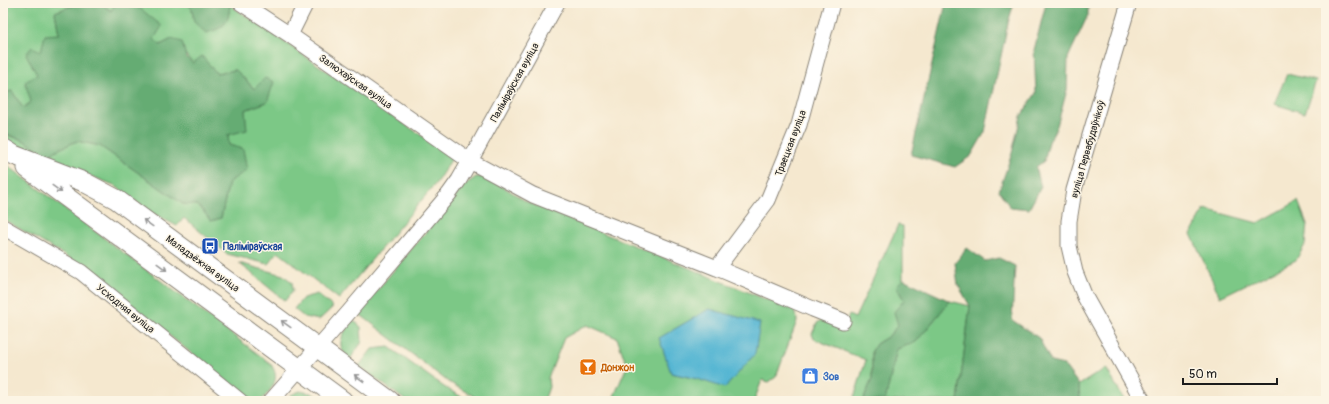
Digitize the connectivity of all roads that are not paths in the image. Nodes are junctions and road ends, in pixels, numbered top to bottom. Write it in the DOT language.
graph roads {
  1 [pos="241,3"];
  2 [pos="306,3"];
  3 [pos="557,3"];
  4 [pos="832,3"];
  5 [pos="1129,3"];
  6 [pos="290,35"];
  7 [pos="3,149"];
  8 [pos="470,160"];
  9 [pos="3,227"];
  10 [pos="717,268"];
  11 [pos="843,321"];
  12 [pos="318,348"];
  13 [pos="299,368"];
  14 [pos="240,401"];
  15 [pos="271,401"];
  16 [pos="343,401"];
  17 [pos="390,401"];
  18 [pos="1143,401"];
  1 -- 6 [label="street, Залюхаўская вуліца"];
  2 -- 6 [label="street"];
  3 -- 8 [label="street, Паліміраўская вуліца"];
  4 -- 10 [label="street, Траецкая вуліца"];
  5 -- 18 [label="street, вуліца Первабудаўнікоў"];
  6 -- 8 [label="street, Залюхаўская вуліца"];
  12 -- 7 [label="main road, Маладзёжная вуліца, one-way"];
  7 -- 13 [label="main road, Маладзёжная вуліца, one-way"];
  8 -- 10 [label="street"];
  8 -- 12 [label="street, Паліміраўская вуліца"];
  9 -- 14 [label="street, Усходняя вуліца"];
  10 -- 11 [label="street"];
  12 -- 13 [label="street, Паліміраўская вуліца"];
  17 -- 12 [label="main road, Маладзёжная вуліца, one-way"];
  13 -- 15 [label="street, Паліміраўская вуліца"];
  13 -- 16 [label="main road, Маладзёжная вуліца"];
}
